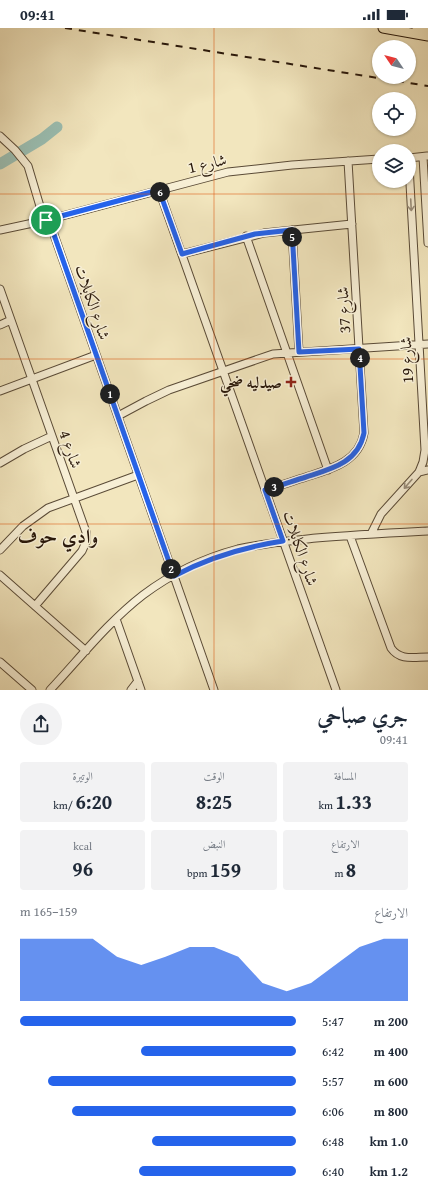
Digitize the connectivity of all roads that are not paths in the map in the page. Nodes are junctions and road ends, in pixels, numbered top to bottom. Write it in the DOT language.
graph roads {
  1 [pos="383,28"];
  2 [pos="418,28"];
  3 [pos="428,30"];
  4 [pos="428,36"];
  5 [pos="0,136"];
  6 [pos="426,157"];
  7 [pos="416,158"];
  8 [pos="372,159"];
  9 [pos="348,161"];
  10 [pos="410,188"];
  11 [pos="159,190"];
  12 [pos="46,220"];
  13 [pos="352,224"];
  14 [pos="0,230"];
  15 [pos="292,230"];
  16 [pos="246,236"];
  17 [pos="428,243"];
  18 [pos="182,254"];
  19 [pos="0,288"];
  20 [pos="11,320"];
  21 [pos="0,325"];
  22 [pos="428,344"];
  23 [pos="419,345"];
  24 [pos="359,349"];
  25 [pos="299,352"];
  26 [pos="287,353"];
  27 [pos="96,355"];
  28 [pos="223,371"];
  29 [pos="32,378"];
  30 [pos="0,391"];
  31 [pos="118,416"];
  32 [pos="52,436"];
  33 [pos="0,463"];
  34 [pos="328,470"];
  35 [pos="428,470"];
  36 [pos="418,472"];
  37 [pos="138,475"];
  38 [pos="265,490"];
  39 [pos="74,498"];
  40 [pos="428,531"];
  41 [pos="371,534"];
  42 [pos="350,536"];
  43 [pos="283,541"];
  44 [pos="0,550"];
  45 [pos="0,575"];
  46 [pos="174,576"];
  47 [pos="35,606"];
  48 [pos="116,619"];
  49 [pos="86,651"];
  50 [pos="428,657"];
  51 [pos="0,662"];
  52 [pos="138,681"];
  53 [pos="32,690"];
  54 [pos="50,690"];
  55 [pos="131,690"];
  56 [pos="141,690"];
  57 [pos="214,690"];
  58 [pos="336,690"];
  1 -- 4 [label="main road"];
  2 -- 3 [label="main road"];
  5 -- 12 [label="street, شارع الكابلات"];
  6 -- 7 [label="street"];
  6 -- 17 [label="street"];
  8 -- 9 [label="street, شارع 1"];
  9 -- 11 [label="street, شارع 1"];
  9 -- 13 [label="street, شارع 37"];
  10 -- 23 [label="street, شارع 19, one-way"];
  11 -- 12 [label="street, شارع 1"];
  11 -- 18 [label="street, شارع الكابلات"];
  12 -- 14 [label="street, شارع 1"];
  12 -- 27 [label="street, شارع الكابلات"];
  13 -- 15 [label="street"];
  13 -- 24 [label="street, شارع 37"];
  15 -- 16 [label="street"];
  15 -- 25 [label="street"];
  16 -- 18 [label="street"];
  16 -- 26 [label="street"];
  18 -- 28 [label="street, شارع الكابلات"];
  19 -- 20 [label="street, شارع 4"];
  20 -- 21 [label="street"];
  20 -- 29 [label="street, شارع 4"];
  22 -- 23 [label="street"];
  23 -- 24 [label="street"];
  23 -- 36 [label="street, شارع 19"];
  24 -- 25 [label="street"];
  24 -- 34 [label="street, شارع 37"];
  25 -- 26 [label="street"];
  26 -- 28 [label="street"];
  26 -- 34 [label="street"];
  27 -- 29 [label="street"];
  27 -- 31 [label="street, شارع الكابلات"];
  28 -- 31 [label="street"];
  28 -- 38 [label="street, شارع الكابلات"];
  29 -- 30 [label="street"];
  29 -- 32 [label="street, شارع 4"];
  31 -- 37 [label="street, شارع الكابلات"];
  32 -- 33 [label="street"];
  32 -- 39 [label="street, شارع 4"];
  34 -- 38 [label="street, شارع 37"];
  35 -- 36 [label="street"];
  36 -- 41 [label="street, شارع 19, one-way"];
  37 -- 39 [label="street"];
  37 -- 46 [label="street, شارع الكابلات"];
  38 -- 43 [label="street, شارع الكابلات"];
  39 -- 44 [label="street"];
  39 -- 47 [label="street, شارع 4"];
  40 -- 41 [label="street"];
  41 -- 42 [label="street"];
  42 -- 43 [label="street"];
  42 -- 50 [label="street"];
  43 -- 46 [label="street"];
  43 -- 58 [label="street, شارع الكابلات"];
  45 -- 47 [label="street"];
  46 -- 48 [label="street"];
  46 -- 57 [label="street, شارع الكابلات"];
  47 -- 49 [label="street"];
  48 -- 49 [label="street"];
  48 -- 52 [label="street"];
  49 -- 54 [label="street"];
  51 -- 53 [label="street"];
  52 -- 55 [label="street"];
  52 -- 56 [label="street"];
}
